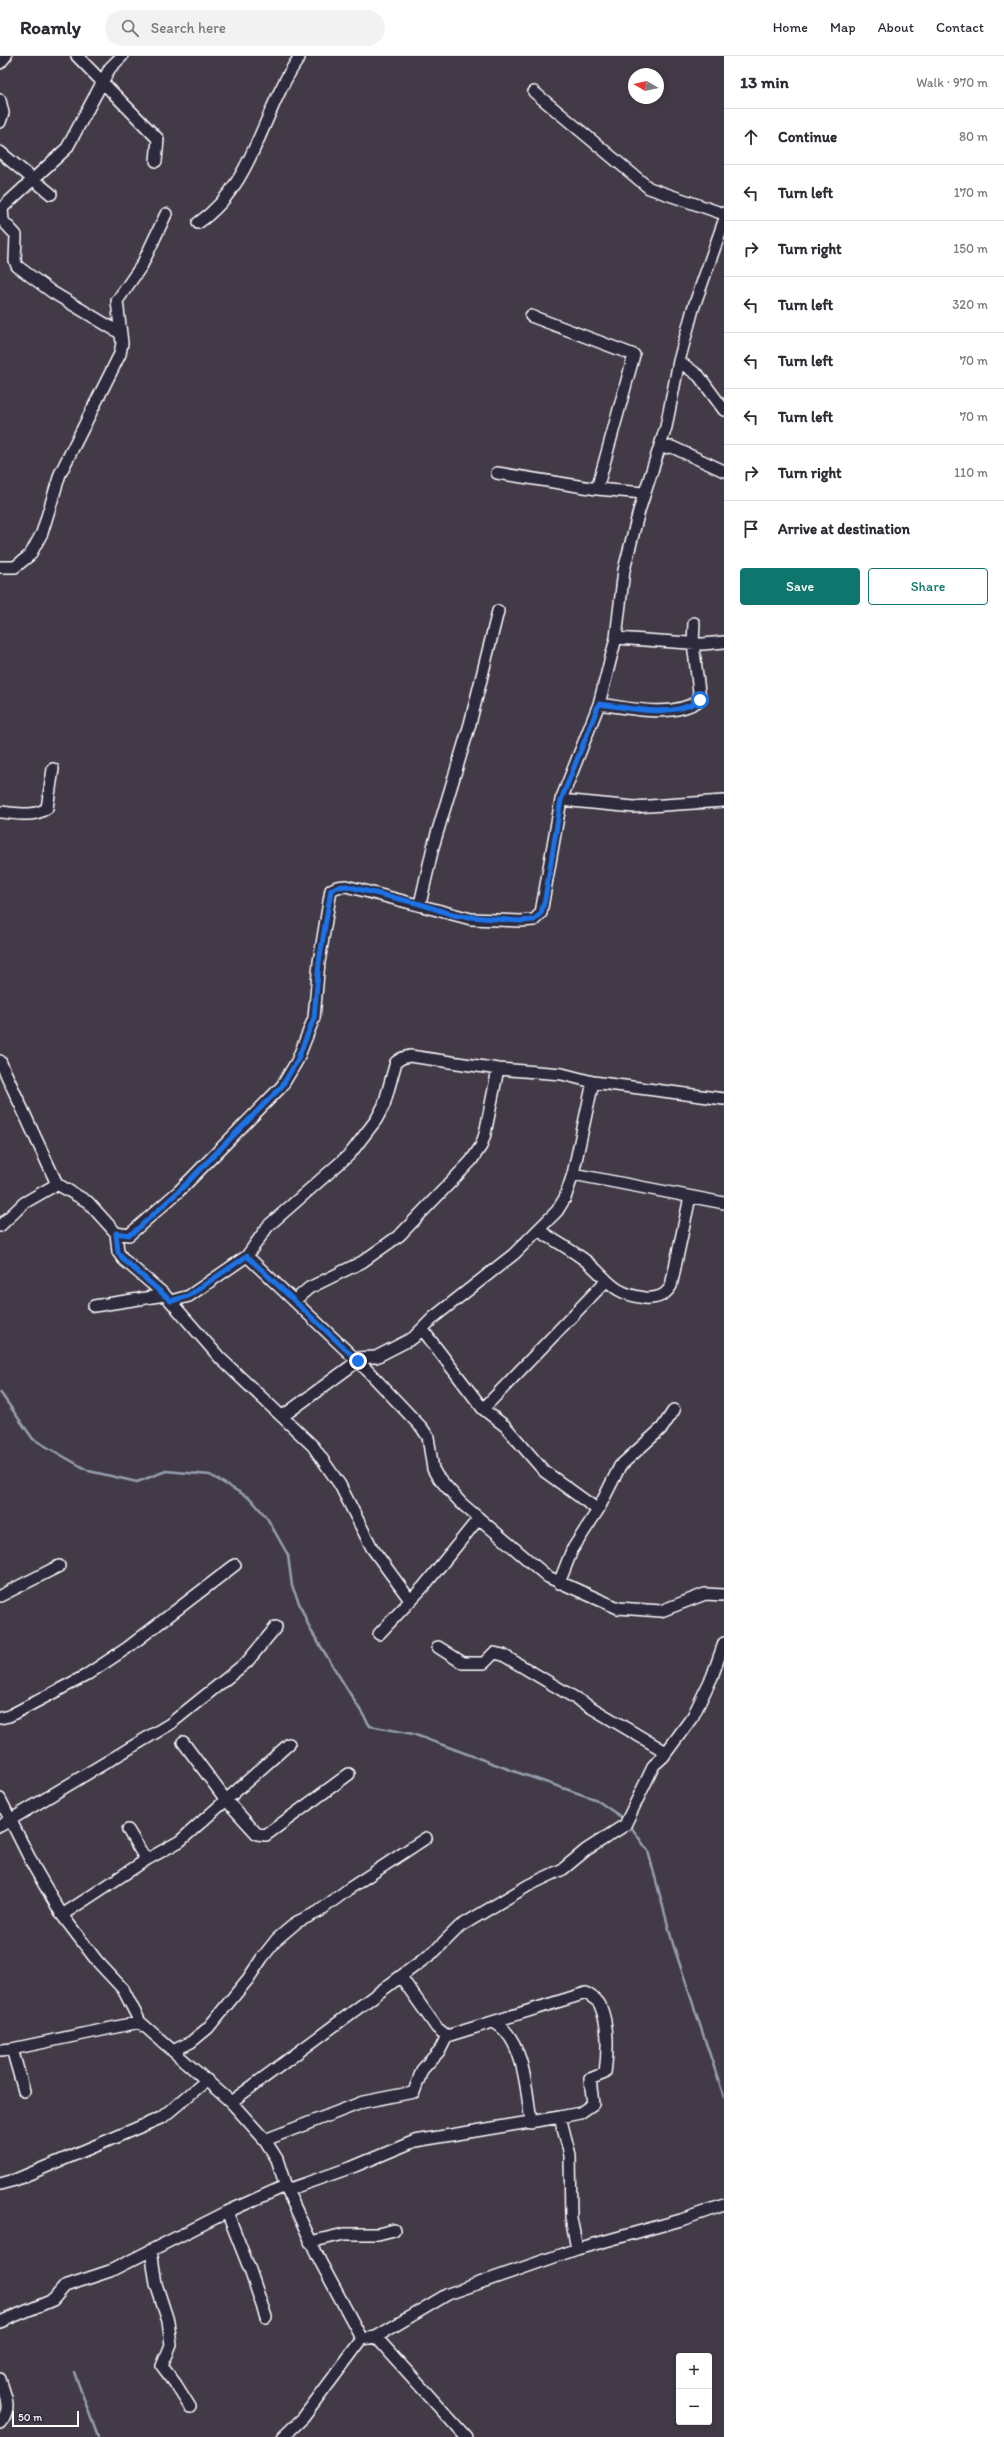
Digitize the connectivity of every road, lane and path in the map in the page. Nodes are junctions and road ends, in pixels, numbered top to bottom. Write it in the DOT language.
graph roads {
  1 [pos="6,56"];
  2 [pos="77,56"];
  3 [pos="122,56"];
  4 [pos="299,57"];
  5 [pos="0,62"];
  6 [pos="104,82"];
  7 [pos="534,92"];
  8 [pos="0,100"];
  9 [pos="0,122"];
  10 [pos="0,152"];
  11 [pos="156,161"];
  12 [pos="34,179"];
  13 [pos="51,194"];
  14 [pos="166,214"];
  15 [pos="724,214"];
  16 [pos="724,220"];
  17 [pos="198,223"];
  18 [pos="531,316"];
  19 [pos="120,333"];
  20 [pos="679,361"];
  21 [pos="724,410"];
  22 [pos="660,448"];
  23 [pos="724,471"];
  24 [pos="497,473"];
  25 [pos="598,488"];
  26 [pos="644,492"];
  27 [pos="0,567"];
  28 [pos="498,610"];
  29 [pos="694,623"];
  30 [pos="616,638"];
  31 [pos="724,642"];
  32 [pos="693,643"];
  33 [pos="599,704"];
  34 [pos="53,769"];
  35 [pos="561,800"];
  36 [pos="724,801"];
  37 [pos="0,812"];
  38 [pos="420,904"];
  39 [pos="0,1061"];
  40 [pos="498,1069"];
  41 [pos="593,1082"];
  42 [pos="724,1099"];
  43 [pos="573,1174"];
  44 [pos="57,1184"];
  45 [pos="690,1197"];
  46 [pos="724,1203"];
  47 [pos="0,1226"];
  48 [pos="538,1230"];
  49 [pos="116,1233"];
  50 [pos="247,1256"];
  51 [pos="606,1281"];
  52 [pos="168,1298"];
  53 [pos="294,1301"];
  54 [pos="94,1306"];
  55 [pos="422,1329"];
  56 [pos="376,1357"];
  57 [pos="356,1360"];
  58 [pos="369,1372"];
  59 [pos="482,1409"];
  60 [pos="674,1410"];
  61 [pos="283,1416"];
  62 [pos="598,1510"];
  63 [pos="479,1518"];
  64 [pos="235,1565"];
  65 [pos="59,1566"];
  66 [pos="559,1583"];
  67 [pos="724,1595"];
  68 [pos="0,1596"];
  69 [pos="410,1600"];
  70 [pos="276,1627"];
  71 [pos="379,1634"];
  72 [pos="724,1643"];
  73 [pos="438,1647"];
  74 [pos="0,1718"];
  75 [pos="183,1742"];
  76 [pos="289,1744"];
  77 [pos="666,1752"];
  78 [pos="349,1774"];
  79 [pos="0,1799"];
  80 [pos="226,1800"];
  81 [pos="5,1824"];
  82 [pos="128,1830"];
  83 [pos="426,1838"];
  84 [pos="146,1860"];
  85 [pos="62,1915"];
  86 [pos="401,1977"];
  87 [pos="140,2022"];
  88 [pos="495,2023"];
  89 [pos="447,2036"];
  90 [pos="3,2047"];
  91 [pos="173,2051"];
  92 [pos="207,2080"];
  93 [pos="24,2091"];
  94 [pos="231,2102"];
  95 [pos="560,2117"];
  96 [pos="531,2123"];
  97 [pos="265,2140"];
  98 [pos="0,2184"];
  99 [pos="286,2188"];
  100 [pos="724,2205"];
  101 [pos="227,2212"];
  102 [pos="394,2230"];
  103 [pos="310,2242"];
  104 [pos="577,2249"];
  105 [pos="151,2250"];
  106 [pos="266,2317"];
  107 [pos="0,2322"];
  108 [pos="376,2337"];
  109 [pos="362,2339"];
  110 [pos="0,2379"];
  111 [pos="190,2407"];
  112 [pos="0,2423"];
  113 [pos="283,2437"];
  114 [pos="466,2437"];
  1 -- 5 [label="street"];
  2 -- 6 [label="street"];
  3 -- 6 [label="street"];
  4 -- 17 [label="street"];
  6 -- 11 [label="street"];
  6 -- 12 [label="street"];
  7 -- 15 [label="street"];
  8 -- 9 [label="street"];
  10 -- 12 [label="street"];
  12 -- 13 [label="street"];
  12 -- 19 [label="street"];
  14 -- 19 [label="street"];
  16 -- 20 [label="street"];
  18 -- 25 [label="street"];
  19 -- 27 [label="street"];
  20 -- 21 [label="street"];
  20 -- 22 [label="street"];
  22 -- 23 [label="street"];
  22 -- 26 [label="street"];
  24 -- 25 [label="street"];
  25 -- 26 [label="street"];
  26 -- 30 [label="street"];
  28 -- 38 [label="street"];
  29 -- 32 [label="street"];
  30 -- 32 [label="street"];
  30 -- 33 [label="street"];
  31 -- 32 [label="street"];
  32 -- 33 [label="street"];
  33 -- 35 [label="street"];
  34 -- 37 [label="street"];
  35 -- 36 [label="street"];
  35 -- 38 [label="street"];
  38 -- 49 [label="street"];
  39 -- 44 [label="street"];
  40 -- 41 [label="street"];
  40 -- 50 [label="street"];
  40 -- 53 [label="street"];
  41 -- 42 [label="street"];
  41 -- 43 [label="street"];
  43 -- 45 [label="street"];
  43 -- 48 [label="street"];
  44 -- 47 [label="street"];
  44 -- 49 [label="street"];
  45 -- 46 [label="street"];
  45 -- 51 [label="street"];
  48 -- 51 [label="street"];
  48 -- 55 [label="street"];
  49 -- 52 [label="street"];
  50 -- 52 [label="street"];
  50 -- 53 [label="street"];
  51 -- 59 [label="street"];
  52 -- 54 [label="street"];
  52 -- 61 [label="street"];
  53 -- 57 [label="street"];
  55 -- 56 [label="street"];
  55 -- 59 [label="street"];
  56 -- 57 [label="street"];
  56 -- 58 [label="street"];
  57 -- 58 [label="street"];
  57 -- 61 [label="street"];
  58 -- 63 [label="street"];
  59 -- 62 [label="street"];
  60 -- 62 [label="street"];
  61 -- 69 [label="street"];
  62 -- 66 [label="street"];
  63 -- 66 [label="street"];
  63 -- 69 [label="street"];
  64 -- 74 [label="street"];
  65 -- 68 [label="street"];
  66 -- 67 [label="street"];
  69 -- 71 [label="street"];
  70 -- 81 [label="street"];
  72 -- 77 [label="street"];
  73 -- 77 [label="street"];
  75 -- 80 [label="street"];
  76 -- 80 [label="street"];
  77 -- 86 [label="street"];
  78 -- 80 [label="street"];
  79 -- 81 [label="street"];
  80 -- 84 [label="street"];
  81 -- 85 [label="street"];
  82 -- 84 [label="street"];
  83 -- 91 [label="street"];
  84 -- 85 [label="street"];
  85 -- 87 [label="street"];
  86 -- 89 [label="street"];
  86 -- 94 [label="street"];
  87 -- 90 [label="street"];
  87 -- 91 [label="street"];
  88 -- 89 [label="street"];
  88 -- 95 [label="street"];
  88 -- 96 [label="street"];
  89 -- 97 [label="street"];
  90 -- 93 [label="street"];
  91 -- 92 [label="street"];
  92 -- 94 [label="street"];
  92 -- 98 [label="street"];
  94 -- 97 [label="street"];
  95 -- 96 [label="street"];
  95 -- 104 [label="street"];
  96 -- 99 [label="street"];
  97 -- 99 [label="street"];
  99 -- 101 [label="street"];
  99 -- 103 [label="street"];
  100 -- 104 [label="street"];
  101 -- 105 [label="street"];
  101 -- 106 [label="street"];
  102 -- 103 [label="street"];
  103 -- 109 [label="street"];
  104 -- 108 [label="street"];
  105 -- 107 [label="street"];
  105 -- 111 [label="street"];
  108 -- 109 [label="street"];
  108 -- 114 [label="street"];
  109 -- 113 [label="street"];
  110 -- 112 [label="street"];
}
